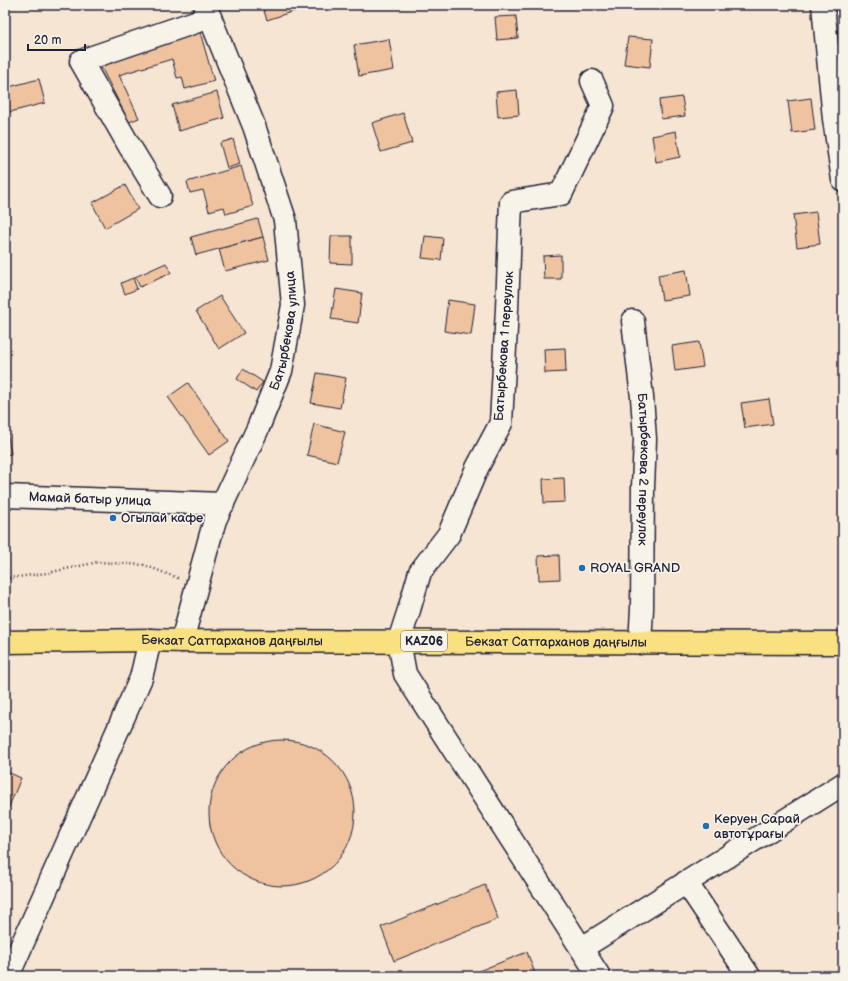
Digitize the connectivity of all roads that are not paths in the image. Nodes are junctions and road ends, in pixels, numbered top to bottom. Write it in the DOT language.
graph roads {
  1 [pos="823,5"];
  2 [pos="207,11"];
  3 [pos="592,81"];
  4 [pos="843,180"];
  5 [pos="160,196"];
  6 [pos="633,321"];
  7 [pos="5,496"];
  8 [pos="223,504"];
  9 [pos="150,640"];
  10 [pos="182,641"];
  11 [pos="399,641"];
  12 [pos="5,642"];
  13 [pos="640,643"];
  14 [pos="843,643"];
  15 [pos="843,784"];
  16 [pos="686,882"];
  17 [pos="582,948"];
  18 [pos="8,976"];
  19 [pos="599,976"];
  20 [pos="749,976"];
  1 -- 4 [label="street"];
  2 -- 5 [label="street, Батырбекова улица"];
  2 -- 8 [label="street, Батырбекова улица"];
  3 -- 11 [label="street, Батырбекова 1 переулок"];
  6 -- 13 [label="street, Батырбекова 2 переулок"];
  7 -- 8 [label="street, Мамай батыр улица"];
  8 -- 10 [label="street, Батырбекова улица"];
  9 -- 10 [label="main road, Бекзат Саттарханов даңғылы / KАZ06"];
  9 -- 12 [label="main road, Бекзат Саттарханов даңғылы / KАZ06"];
  9 -- 18 [label="street"];
  10 -- 11 [label="main road, Бекзат Саттарханов даңғылы / KАZ06"];
  11 -- 13 [label="main road, Бекзат Саттарханов даңғылы / KАZ06"];
  11 -- 17 [label="street"];
  13 -- 14 [label="main road, Бекзат Саттарханов даңғылы / KАZ06"];
  15 -- 16 [label="street"];
  16 -- 17 [label="street"];
  16 -- 20 [label="street"];
  17 -- 19 [label="street"];
}
